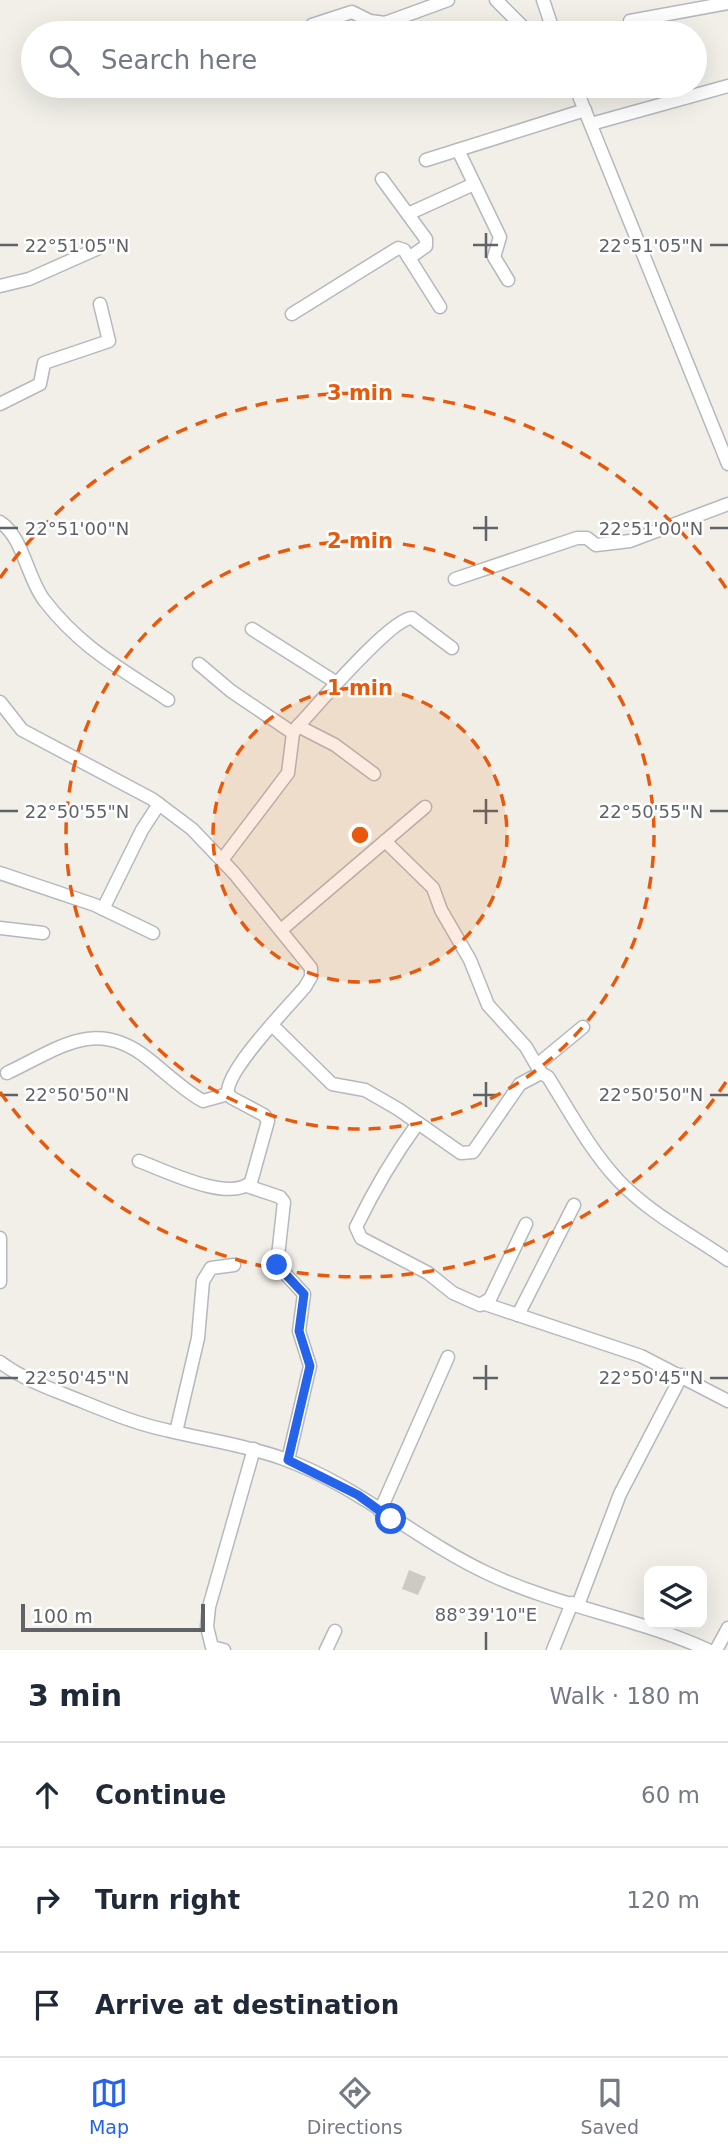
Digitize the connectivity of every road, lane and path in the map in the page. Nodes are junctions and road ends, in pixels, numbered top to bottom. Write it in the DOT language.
graph roads {
  1 [pos="448,0"];
  2 [pos="496,0"];
  3 [pos="543,0"];
  4 [pos="728,3"];
  5 [pos="324,21"];
  6 [pos="370,21"];
  7 [pos="390,21"];
  8 [pos="517,21"];
  9 [pos="550,21"];
  10 [pos="630,21"];
  11 [pos="728,86"];
  12 [pos="707,92"];
  13 [pos="580,98"];
  14 [pos="685,98"];
  15 [pos="585,110"];
  16 [pos="591,124"];
  17 [pos="458,150"];
  18 [pos="426,160"];
  19 [pos="382,179"];
  20 [pos="474,184"];
  21 [pos="408,214"];
  22 [pos="99,248"];
  23 [pos="408,258"];
  24 [pos="508,280"];
  25 [pos="0,286"];
  26 [pos="100,304"];
  27 [pos="440,307"];
  28 [pos="292,314"];
  29 [pos="0,404"];
  30 [pos="728,464"];
  31 [pos="728,504"];
  32 [pos="0,522"];
  33 [pos="455,579"];
  34 [pos="252,629"];
  35 [pos="452,648"];
  36 [pos="199,664"];
  37 [pos="338,683"];
  38 [pos="169,700"];
  39 [pos="0,702"];
  40 [pos="296,729"];
  41 [pos="374,774"];
  42 [pos="159,804"];
  43 [pos="425,807"];
  44 [pos="385,841"];
  45 [pos="222,860"];
  46 [pos="0,873"];
  47 [pos="103,909"];
  48 [pos="0,928"];
  49 [pos="281,930"];
  50 [pos="43,933"];
  51 [pos="153,933"];
  52 [pos="272,1025"];
  53 [pos="583,1027"];
  54 [pos="539,1069"];
  55 [pos="7,1073"];
  56 [pos="228,1094"];
  57 [pos="418,1123"];
  58 [pos="139,1161"];
  59 [pos="247,1186"];
  60 [pos="574,1205"];
  61 [pos="526,1224"];
  62 [pos="0,1238"];
  63 [pos="728,1260"];
  64 [pos="234,1265"];
  65 [pos="0,1282"];
  66 [pos="485,1304"];
  67 [pos="518,1315"];
  68 [pos="448,1357"];
  69 [pos="0,1362"];
  70 [pos="682,1375"];
  71 [pos="728,1401"];
  72 [pos="176,1432"];
  73 [pos="254,1449"];
  74 [pos="288,1460"];
  75 [pos="380,1511"];
  76 [pos="575,1604"];
  77 [pos="728,1628"];
  78 [pos="335,1631"];
  79 [pos="224,1650"];
  80 [pos="326,1650"];
  81 [pos="554,1650"];
  82 [pos="708,1650"];
  83 [pos="716,1650"];
  1 -- 7 [label="street"];
  2 -- 8 [label="street"];
  3 -- 9 [label="street"];
  4 -- 10 [label="street"];
  5 -- 6 [label="street"];
  11 -- 12 [label="street"];
  13 -- 15 [label="street"];
  14 -- 16 [label="street"];
  15 -- 16 [label="street"];
  15 -- 17 [label="street"];
  16 -- 30 [label="street"];
  17 -- 18 [label="street"];
  17 -- 20 [label="street"];
  19 -- 21 [label="street"];
  20 -- 21 [label="street"];
  20 -- 24 [label="street"];
  21 -- 23 [label="street"];
  22 -- 25 [label="street"];
  23 -- 27 [label="street"];
  23 -- 28 [label="street"];
  26 -- 29 [label="street"];
  31 -- 33 [label="street"];
  32 -- 38 [label="street"];
  34 -- 37 [label="street"];
  35 -- 37 [label="street"];
  36 -- 40 [label="street"];
  37 -- 40 [label="street"];
  39 -- 42 [label="street"];
  40 -- 41 [label="street"];
  40 -- 45 [label="street"];
  42 -- 45 [label="street"];
  42 -- 47 [label="street"];
  43 -- 44 [label="street"];
  44 -- 49 [label="street"];
  44 -- 54 [label="street"];
  45 -- 49 [label="street"];
  46 -- 47 [label="street"];
  47 -- 51 [label="street"];
  48 -- 50 [label="street"];
  49 -- 52 [label="street"];
  52 -- 56 [label="street"];
  52 -- 57 [label="street"];
  53 -- 54 [label="street"];
  54 -- 57 [label="street"];
  54 -- 63 [label="street"];
  55 -- 56 [label="street"];
  56 -- 59 [label="street"];
  57 -- 66 [label="street"];
  58 -- 59 [label="street"];
  59 -- 74 [label="street"];
  60 -- 67 [label="street"];
  61 -- 66 [label="street"];
  62 -- 65 [label="street"];
  64 -- 72 [label="street"];
  66 -- 67 [label="street"];
  67 -- 70 [label="street"];
  68 -- 75 [label="street"];
  69 -- 72 [label="street"];
  70 -- 71 [label="street"];
  70 -- 76 [label="street"];
  72 -- 73 [label="street"];
  73 -- 74 [label="street"];
  73 -- 79 [label="street"];
  74 -- 75 [label="street"];
  75 -- 76 [label="street"];
  76 -- 81 [label="street"];
  76 -- 82 [label="street"];
  77 -- 83 [label="street"];
  78 -- 80 [label="street"];
}
